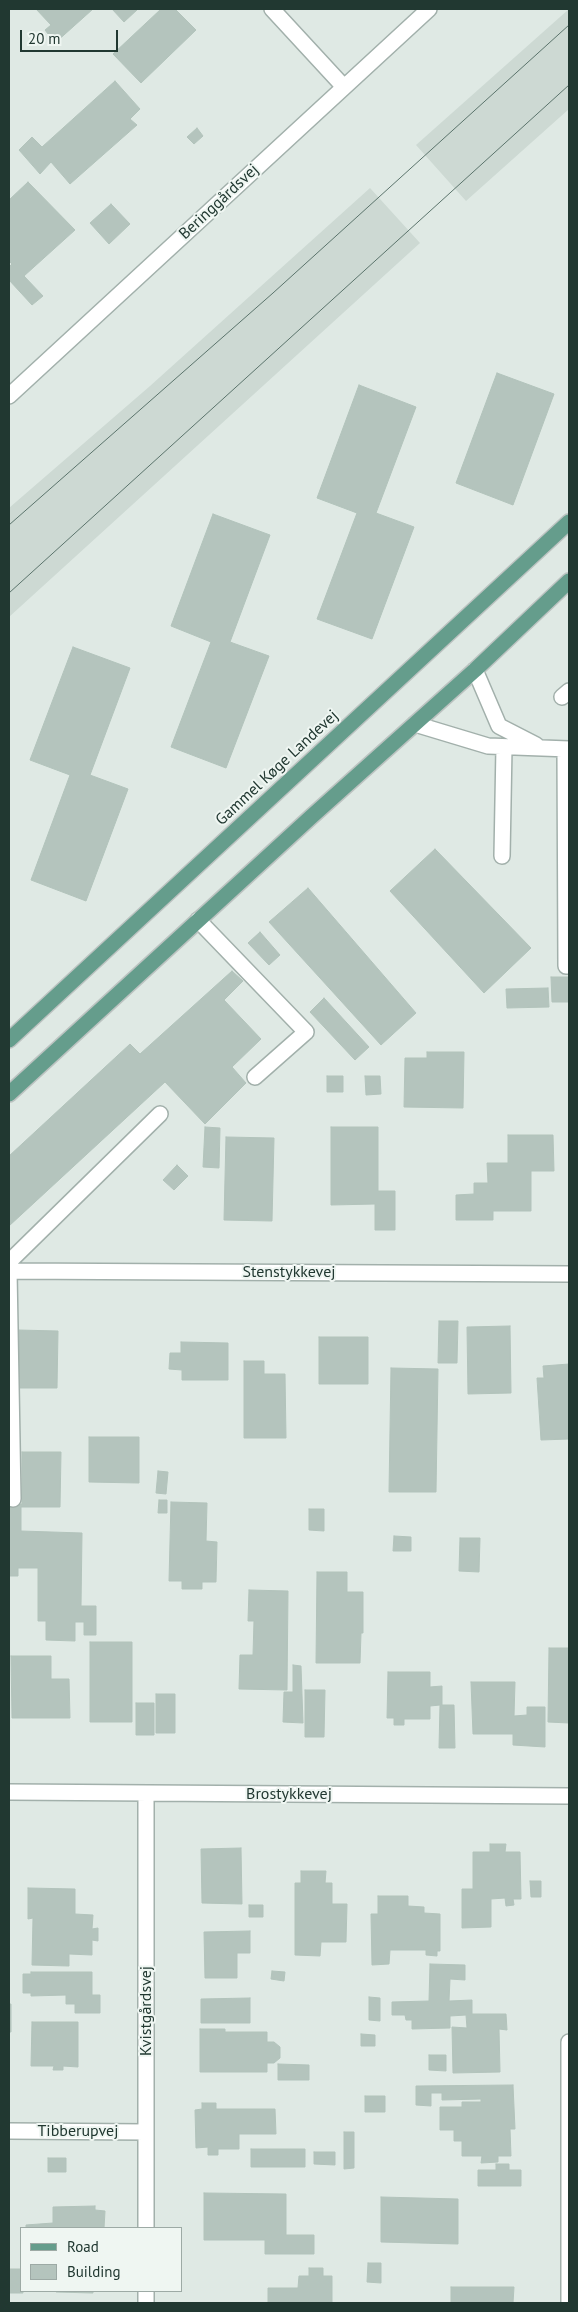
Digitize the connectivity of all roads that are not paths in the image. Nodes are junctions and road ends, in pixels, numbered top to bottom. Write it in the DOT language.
graph roads {
  1 [pos="272,9"];
  2 [pos="429,9"];
  3 [pos="344,87"];
  4 [pos="9,396"];
  5 [pos="569,522"];
  6 [pos="569,581"];
  7 [pos="475,670"];
  8 [pos="415,724"];
  9 [pos="504,747"];
  10 [pos="547,749"];
  11 [pos="567,749"];
  12 [pos="502,856"];
  13 [pos="198,920"];
  14 [pos="569,966"];
  15 [pos="9,1040"];
  16 [pos="255,1077"];
  17 [pos="9,1094"];
  18 [pos="160,1114"];
  19 [pos="9,1262"];
  20 [pos="9,1271"];
  21 [pos="569,1274"];
  22 [pos="13,1499"];
  23 [pos="9,1792"];
  24 [pos="146,1793"];
  25 [pos="569,1796"];
  26 [pos="569,2042"];
  27 [pos="9,2131"];
  28 [pos="146,2132"];
  29 [pos="146,2227"];
  30 [pos="568,2303"];
  1 -- 3 [label="street"];
  2 -- 3 [label="street, Beringgårdsvej"];
  3 -- 4 [label="street, Beringgårdsvej"];
  5 -- 15 [label="main road, Gammel Køge Landevej"];
  6 -- 7 [label="main road"];
  7 -- 8 [label="main road"];
  7 -- 10 [label="street"];
  8 -- 9 [label="street"];
  8 -- 13 [label="main road"];
  9 -- 10 [label="street"];
  9 -- 12 [label="street"];
  10 -- 11 [label="street"];
  11 -- 14 [label="street"];
  13 -- 16 [label="street"];
  13 -- 17 [label="main road"];
  18 -- 19 [label="street"];
  20 -- 21 [label="street, Stenstykkevej"];
  20 -- 22 [label="street"];
  23 -- 24 [label="street, Brostykkevej"];
  24 -- 25 [label="street, Brostykkevej"];
  24 -- 28 [label="street, Kvistgårdsvej"];
  26 -- 30 [label="street"];
  27 -- 28 [label="street, Tibberupvej"];
  28 -- 29 [label="street, Kvistgårdsvej"];
}
